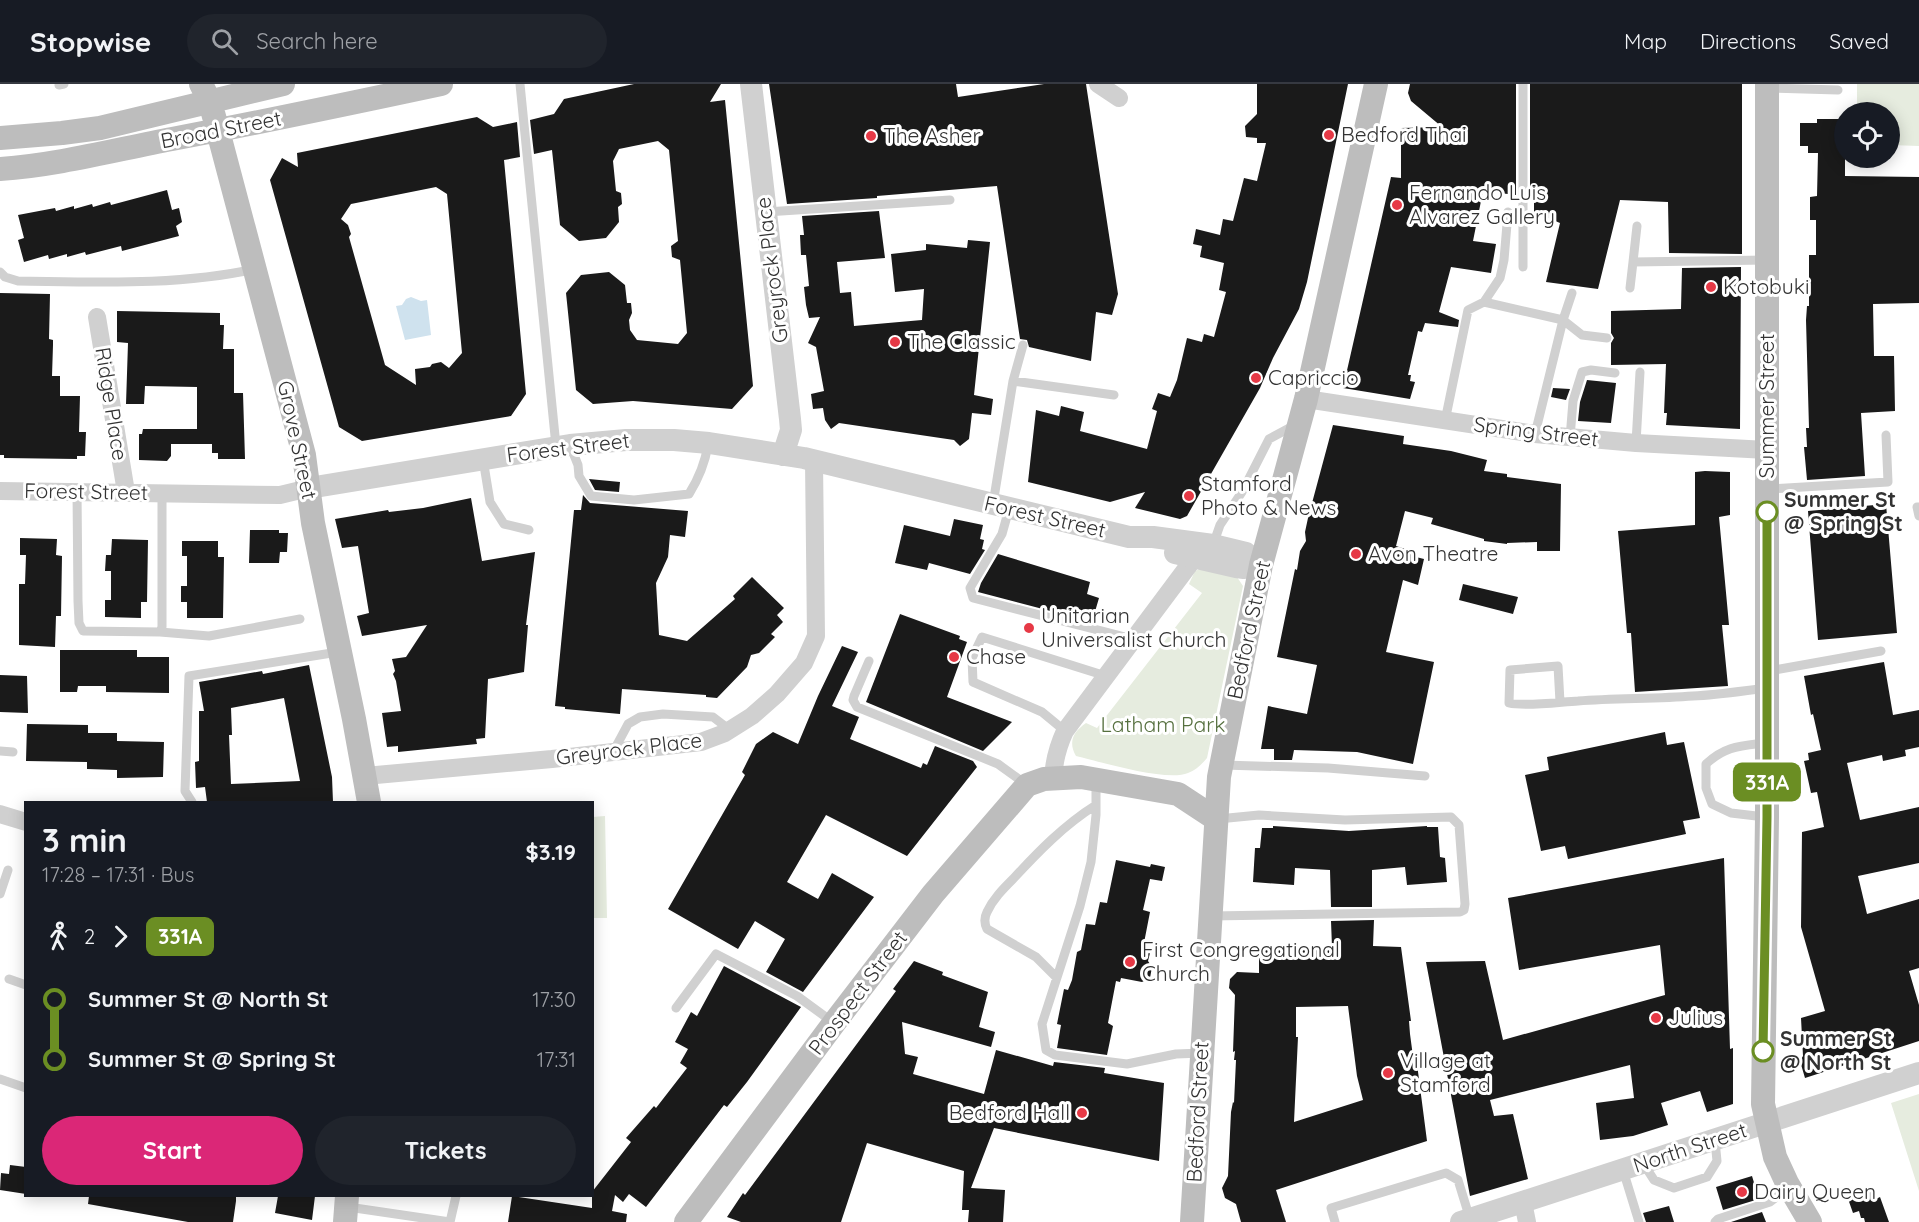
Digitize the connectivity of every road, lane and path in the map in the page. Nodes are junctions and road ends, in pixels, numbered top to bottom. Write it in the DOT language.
graph roads {
  1 [pos="283,84"];
  2 [pos="441,84"];
  3 [pos="520,84"];
  4 [pos="751,84"];
  5 [pos="1376,84"];
  6 [pos="1523,84"];
  7 [pos="1092,85"];
  8 [pos="1767,86"];
  9 [pos="1838,90"];
  10 [pos="206,93"];
  11 [pos="1119,98"];
  12 [pos="218,131"];
  13 [pos="0,138"];
  14 [pos="0,169"];
  15 [pos="950,200"];
  16 [pos="766,212"];
  17 [pos="1508,212"];
  18 [pos="1637,226"];
  19 [pos="1767,260"];
  20 [pos="1633,262"];
  21 [pos="1523,267"];
  22 [pos="255,269"];
  23 [pos="0,272"];
  24 [pos="1630,288"];
  25 [pos="1572,293"];
  26 [pos="1484,302"];
  27 [pos="97,316"];
  28 [pos="1563,320"];
  29 [pos="1607,338"];
  30 [pos="1023,345"];
  31 [pos="1640,372"];
  32 [pos="1615,373"];
  33 [pos="1013,381"];
  34 [pos="1114,395"];
  35 [pos="1303,411"];
  36 [pos="1445,421"];
  37 [pos="1535,434"];
  38 [pos="1886,435"];
  39 [pos="1569,438"];
  40 [pos="709,443"];
  41 [pos="1636,443"];
  42 [pos="563,446"];
  43 [pos="1767,450"];
  44 [pos="783,455"];
  45 [pos="483,459"];
  46 [pos="814,461"];
  47 [pos="309,488"];
  48 [pos="1767,489"];
  49 [pos="0,490"];
  50 [pos="77,491"];
  51 [pos="126,492"];
  52 [pos="162,492"];
  53 [pos="1001,506"];
  54 [pos="1919,507"];
  55 [pos="1919,516"];
  56 [pos="529,530"];
  57 [pos="1202,549"];
  58 [pos="1261,565"];
  59 [pos="300,619"];
  60 [pos="160,632"];
  61 [pos="1133,639"];
  62 [pos="340,651"];
  63 [pos="1881,651"];
  64 [pos="869,661"];
  65 [pos="1106,676"];
  66 [pos="1767,680"];
  67 [pos="1560,702"];
  68 [pos="730,730"];
  69 [pos="1065,731"];
  70 [pos="1767,743"];
  71 [pos="0,751"];
  72 [pos="13,752"];
  73 [pos="613,752"];
  74 [pos="1220,771"];
  75 [pos="365,776"];
  76 [pos="1425,776"];
  77 [pos="1041,780"];
  78 [pos="1096,780"];
  79 [pos="1178,794"];
  80 [pos="191,801"];
  81 [pos="369,801"];
  82 [pos="1096,805"];
  83 [pos="0,814"];
  84 [pos="1767,817"];
  85 [pos="1216,819"];
  86 [pos="24,821"];
  87 [pos="8,870"];
  88 [pos="0,894"];
  89 [pos="1209,916"];
  90 [pos="1056,977"];
  91 [pos="9,979"];
  92 [pos="24,984"];
  93 [pos="676,1008"];
  94 [pos="834,1023"];
  95 [pos="1202,1053"];
  96 [pos="1919,1074"];
  97 [pos="0,1079"];
  98 [pos="24,1087"];
  99 [pos="1767,1124"];
  100 [pos="1714,1140"];
  101 [pos="1633,1167"];
  102 [pos="1789,1187"];
  103 [pos="456,1197"];
  104 [pos="346,1208"];
  105 [pos="1525,1212"];
  106 [pos="1466,1221"];
  107 [pos="686,1222"];
  108 [pos="1192,1222"];
  109 [pos="1335,1222"];
  110 [pos="1639,1222"];
  111 [pos="1715,1222"];
  112 [pos="1810,1222"];
  1 -- 10 [label="main road, Broad Street"];
  2 -- 12 [label="main road, Broad Street"];
  3 -- 42 [label="lane"];
  4 -- 16 [label="street, Greyrock Place"];
  5 -- 35 [label="main road, Bedford Street"];
  6 -- 21 [label="lane"];
  7 -- 11 [label="street"];
  8 -- 9 [label="lane"];
  8 -- 19 [label="main road, Summer Street"];
  10 -- 12 [label="main road, Grove Street"];
  10 -- 13 [label="main road, Broad Street"];
  12 -- 14 [label="main road, Broad Street"];
  12 -- 22 [label="main road, Grove Street"];
  15 -- 16 [label="lane"];
  16 -- 44 [label="street, Greyrock Place"];
  17 -- 26 [label="lane"];
  18 -- 20 [label="lane"];
  19 -- 20 [label="lane"];
  19 -- 43 [label="main road, Summer Street"];
  20 -- 24 [label="lane"];
  22 -- 23 [label="lane"];
  22 -- 47 [label="main road, Grove Street"];
  25 -- 28 [label="lane"];
  26 -- 28 [label="lane"];
  26 -- 36 [label="lane"];
  27 -- 51 [label="street, Ridge Place"];
  28 -- 29 [label="lane"];
  28 -- 37 [label="lane"];
  30 -- 33 [label="lane"];
  31 -- 41 [label="lane"];
  32 -- 39 [label="lane"];
  33 -- 34 [label="lane"];
  33 -- 53 [label="lane"];
  35 -- 36 [label="street, Spring Street"];
  35 -- 57 [label="lane"];
  35 -- 58 [label="main road, Bedford Street"];
  36 -- 37 [label="street, Spring Street"];
  37 -- 39 [label="street, Spring Street"];
  38 -- 48 [label="lane"];
  39 -- 41 [label="street, Spring Street"];
  40 -- 42 [label="street, Forest Street"];
  40 -- 42 [label="lane"];
  40 -- 44 [label="street, Forest Street"];
  41 -- 43 [label="street, Spring Street"];
  42 -- 45 [label="street, Forest Street"];
  43 -- 48 [label="main road, Summer Street"];
  44 -- 46 [label="street, Forest Street"];
  45 -- 47 [label="street, Forest Street"];
  45 -- 56 [label="lane"];
  46 -- 53 [label="street, Forest Street"];
  46 -- 68 [label="street, Greyrock Place"];
  47 -- 52 [label="street, Forest Street"];
  47 -- 62 [label="main road, Grove Street"];
  48 -- 66 [label="main road, Summer Street"];
  49 -- 50 [label="street, Forest Street"];
  50 -- 51 [label="street, Forest Street"];
  50 -- 60 [label="lane"];
  51 -- 52 [label="street, Forest Street"];
  52 -- 60 [label="lane"];
  53 -- 57 [label="street, Forest Street"];
  53 -- 61 [label="lane"];
  54 -- 55 [label="lane"];
  57 -- 58 [label="street, Forest Street"];
  57 -- 61 [label="street"];
  58 -- 74 [label="main road, Bedford Street"];
  59 -- 60 [label="lane"];
  61 -- 65 [label="street"];
  62 -- 75 [label="main road, Grove Street"];
  62 -- 80 [label="lane"];
  63 -- 66 [label="lane"];
  64 -- 77 [label="lane"];
  65 -- 69 [label="street"];
  65 -- 69 [label="lane"];
  66 -- 67 [label="lane"];
  66 -- 70 [label="main road, Summer Street"];
  67 -- 67 [label="lane"];
  68 -- 73 [label="street, Greyrock Place"];
  68 -- 73 [label="lane"];
  69 -- 77 [label="street"];
  70 -- 84 [label="main road, Summer Street"];
  70 -- 84 [label="lane"];
  71 -- 72 [label="lane"];
  73 -- 75 [label="street, Greyrock Place"];
  74 -- 76 [label="lane"];
  74 -- 79 [label="main road"];
  74 -- 85 [label="main road, Bedford Street"];
  75 -- 81 [label="main road, Grove Street"];
  77 -- 78 [label="main road"];
  77 -- 94 [label="main road, Prospect Street"];
  78 -- 79 [label="main road"];
  78 -- 82 [label="lane"];
  79 -- 85 [label="main road"];
  82 -- 90 [label="lane"];
  82 -- 90 [label="lane"];
  83 -- 86 [label="street"];
  84 -- 99 [label="main road, Summer Street"];
  85 -- 89 [label="main road, Bedford Street"];
  85 -- 89 [label="lane"];
  87 -- 88 [label="lane"];
  89 -- 95 [label="main road, Bedford Street"];
  90 -- 95 [label="lane"];
  91 -- 92 [label="lane"];
  93 -- 94 [label="lane"];
  94 -- 107 [label="main road, Prospect Street"];
  95 -- 108 [label="main road, Bedford Street"];
  96 -- 99 [label="street, North Street"];
  97 -- 98 [label="lane"];
  99 -- 100 [label="street, North Street"];
  99 -- 102 [label="main road, Summer Street"];
  100 -- 101 [label="street, North Street"];
  100 -- 101 [label="lane"];
  101 -- 105 [label="street, North Street"];
  101 -- 110 [label="lane"];
  102 -- 111 [label="lane"];
  102 -- 112 [label="main road, Summer Street"];
  103 -- 104 [label="lane"];
  105 -- 106 [label="street, North Street"];
  106 -- 109 [label="lane"];
}
